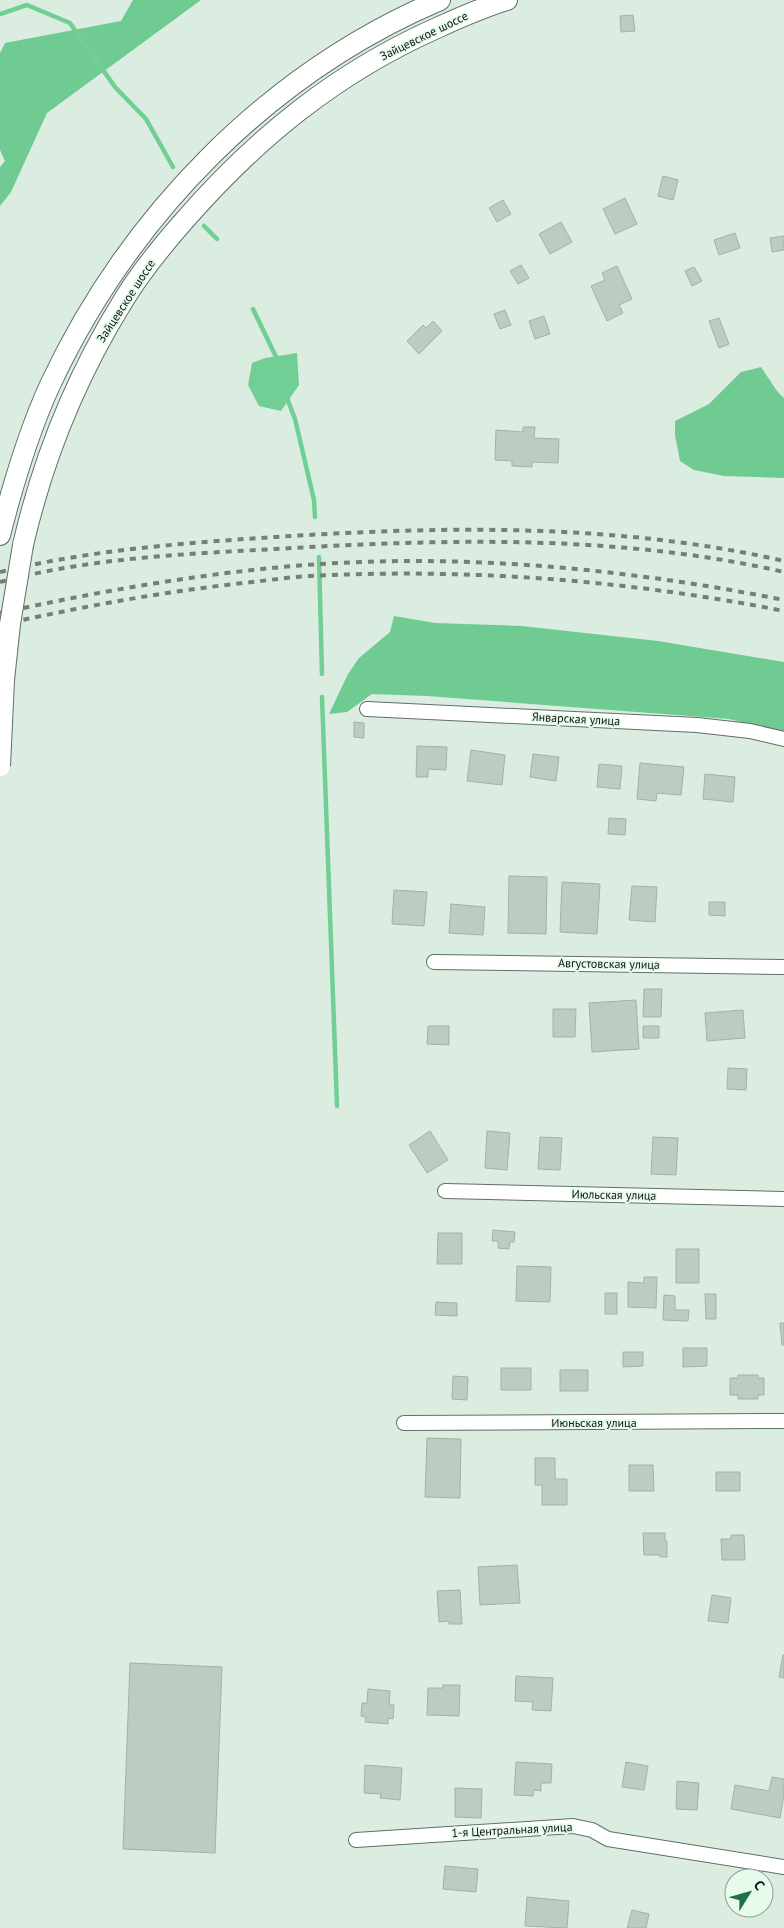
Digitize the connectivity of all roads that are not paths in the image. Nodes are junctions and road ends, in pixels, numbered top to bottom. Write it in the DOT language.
graph roads {
  1 [pos="440,0"];
  2 [pos="507,0"];
  3 [pos="0,535"];
  4 [pos="367,709"];
  5 [pos="784,739"];
  6 [pos="0,766"];
  7 [pos="0,773"];
  8 [pos="434,962"];
  9 [pos="784,968"];
  10 [pos="444,1191"];
  11 [pos="784,1199"];
  12 [pos="784,1421"];
  13 [pos="404,1423"];
  14 [pos="356,1840"];
  15 [pos="784,1867"];
  1 -- 3 [label="main road, Зайцевское шоссе"];
  2 -- 6 [label="main road, Зайцевское шоссе, bridge"];
  4 -- 5 [label="street, Январская улица"];
  6 -- 7 [label="main road, Зайцевское шоссе"];
  8 -- 9 [label="street, Августовская улица"];
  10 -- 11 [label="street, Июльская улица"];
  12 -- 13 [label="street, Июньская улица"];
  14 -- 15 [label="street, 1-я Центральная улица"];
}
